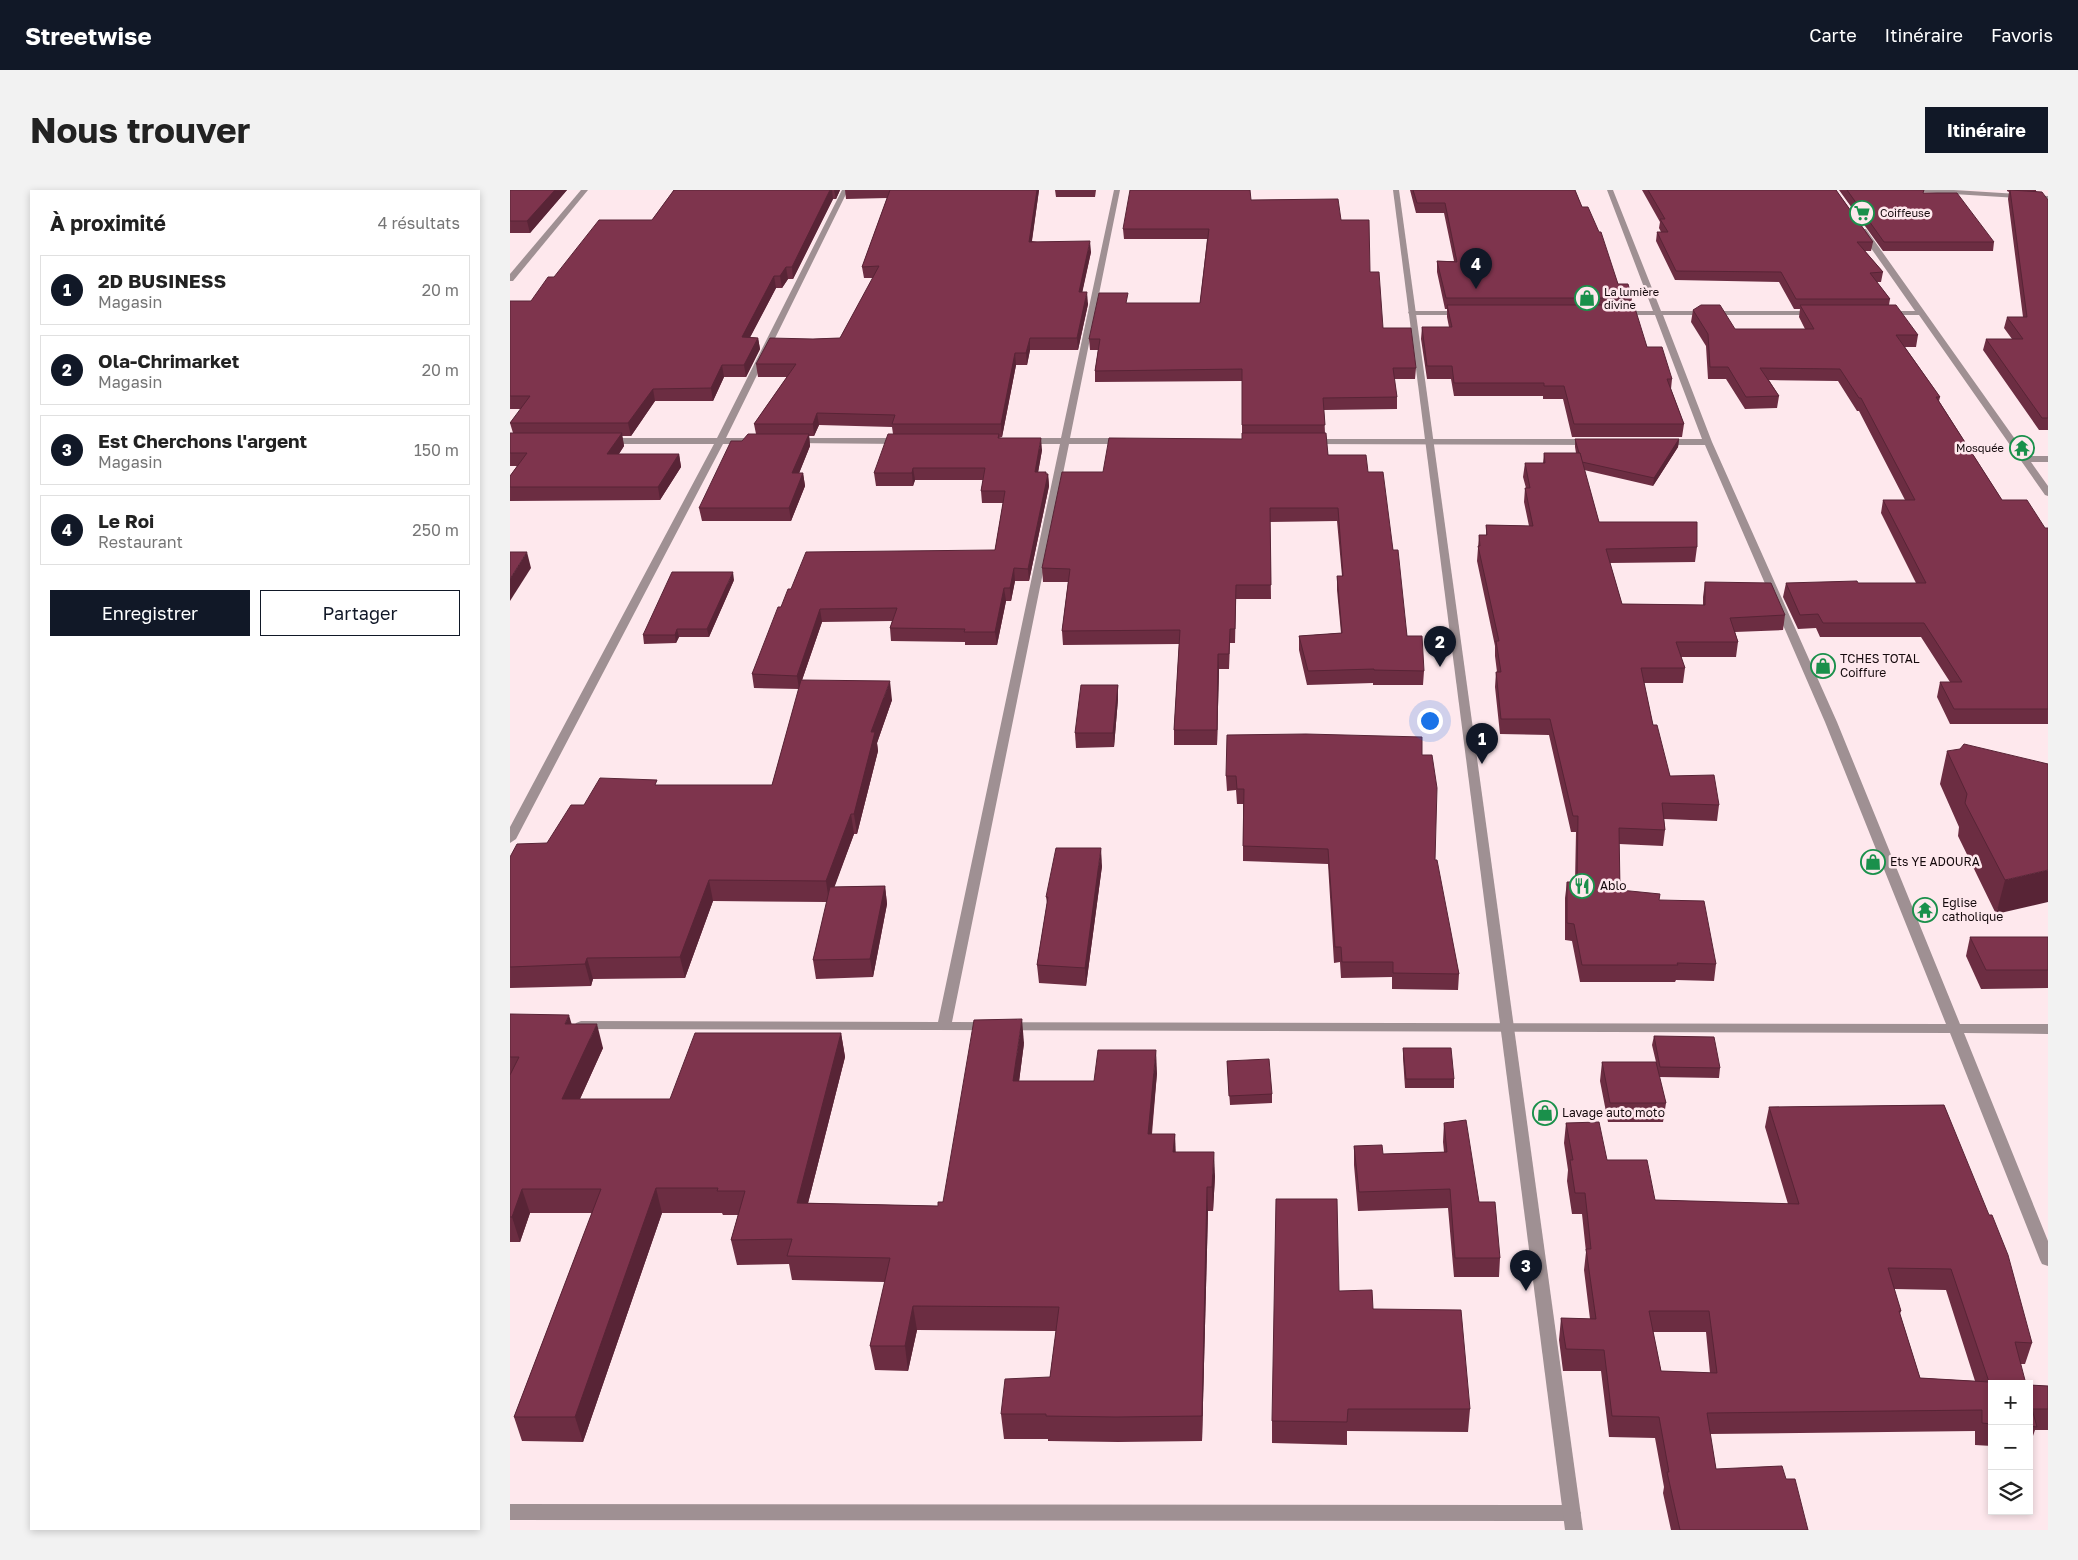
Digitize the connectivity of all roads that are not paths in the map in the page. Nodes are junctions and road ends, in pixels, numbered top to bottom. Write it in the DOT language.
graph roads {
  1 [pos="585,190"];
  2 [pos="845,190"];
  3 [pos="1117,190"];
  4 [pos="1396,190"];
  5 [pos="1610,190"];
  6 [pos="1921,190"];
  7 [pos="2048,198"];
  8 [pos="1856,221"];
  9 [pos="510,279"];
  10 [pos="1412,312"];
  11 [pos="1471,313"];
  12 [pos="1610,313"];
  13 [pos="1825,313"];
  14 [pos="1873,313"];
  15 [pos="1922,313"];
  16 [pos="1659,314"];
  17 [pos="594,441"];
  18 [pos="720,441"];
  19 [pos="769,441"];
  20 [pos="779,441"];
  21 [pos="908,441"];
  22 [pos="1017,441"];
  23 [pos="1066,441"];
  24 [pos="1135,441"];
  25 [pos="1302,442"];
  26 [pos="1430,442"];
  27 [pos="1599,442"];
  28 [pos="1648,442"];
  29 [pos="1708,442"];
  30 [pos="2024,459"];
  31 [pos="2048,459"];
  32 [pos="2048,494"];
  33 [pos="510,839"];
  34 [pos="569,1026"];
  35 [pos="944,1027"];
  36 [pos="1508,1029"];
  37 [pos="2048,1029"];
  38 [pos="1956,1030"];
  39 [pos="2048,1260"];
  40 [pos="510,1512"];
  41 [pos="1573,1522"];
  1 -- 9 [label="street"];
  2 -- 18 [label="street"];
  3 -- 23 [label="street"];
  4 -- 10 [label="street"];
  5 -- 16 [label="street"];
  6 -- 7 [label="street"];
  8 -- 15 [label="street"];
  10 -- 11 [label="street"];
  10 -- 26 [label="street"];
  12 -- 16 [label="street"];
  13 -- 16 [label="street"];
  14 -- 15 [label="street"];
  15 -- 30 [label="street"];
  16 -- 29 [label="street"];
  17 -- 18 [label="street"];
  18 -- 19 [label="street"];
  18 -- 33 [label="street"];
  20 -- 21 [label="street"];
  22 -- 23 [label="street"];
  23 -- 24 [label="street"];
  23 -- 35 [label="street"];
  25 -- 26 [label="street"];
  26 -- 27 [label="street"];
  26 -- 36 [label="street"];
  28 -- 29 [label="street"];
  29 -- 38 [label="street"];
  30 -- 31 [label="street"];
  30 -- 32 [label="street"];
  34 -- 35 [label="street"];
  35 -- 36 [label="street"];
  36 -- 38 [label="street"];
  36 -- 41 [label="street"];
  37 -- 38 [label="street"];
  38 -- 39 [label="street"];
  40 -- 41 [label="street"];
}
